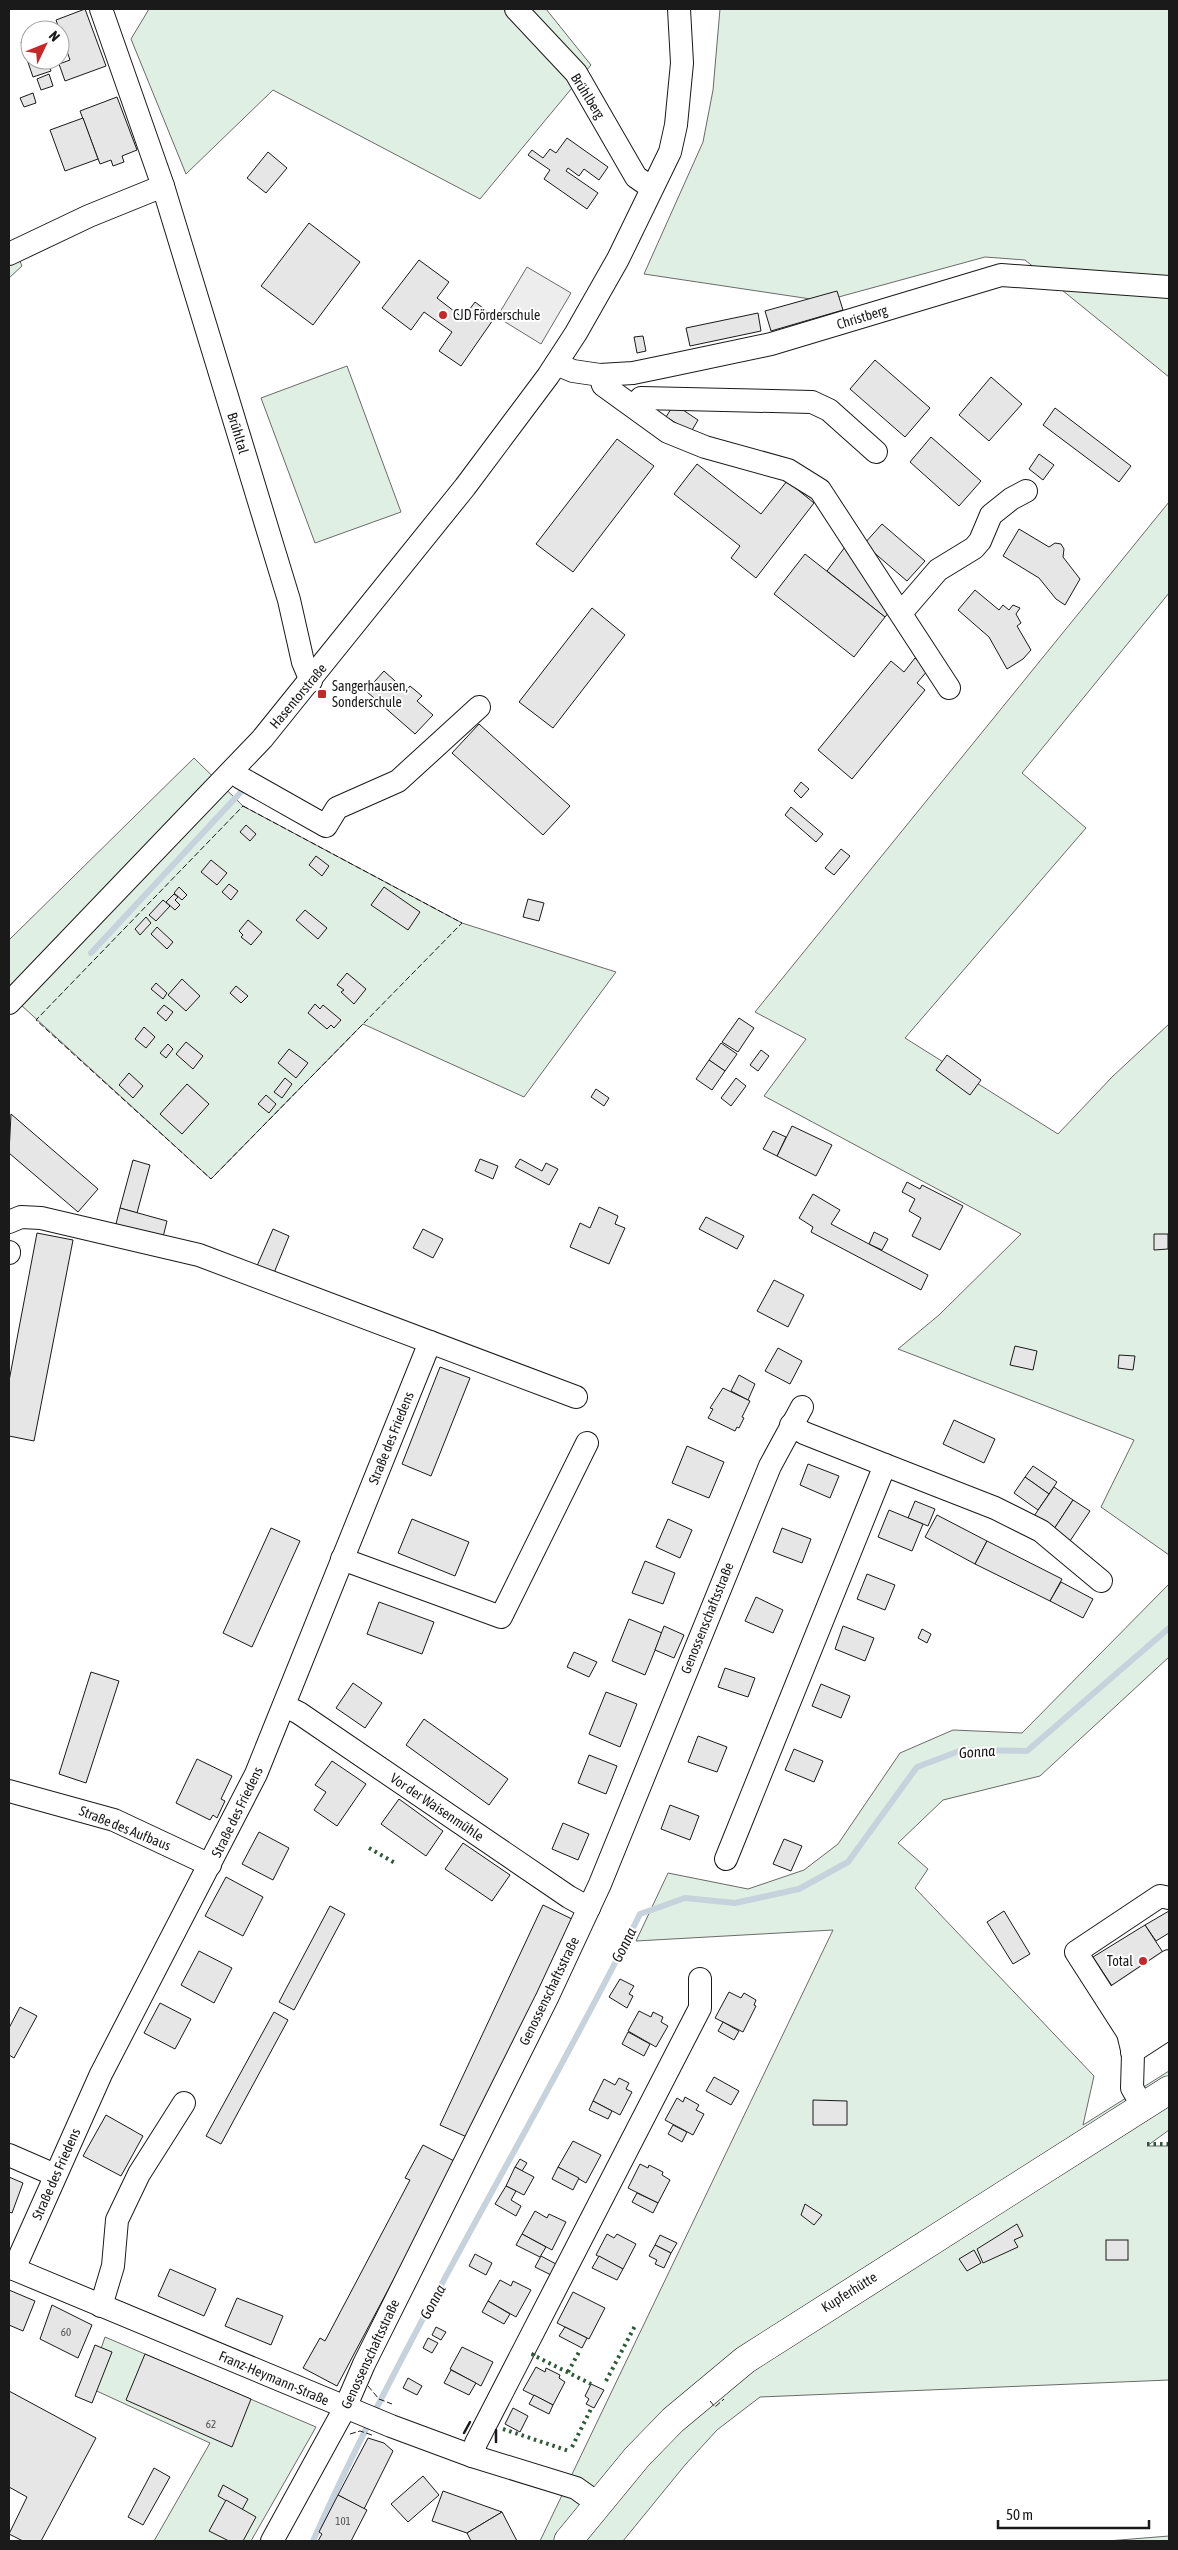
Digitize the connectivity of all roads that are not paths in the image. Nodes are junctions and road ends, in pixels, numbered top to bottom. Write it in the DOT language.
graph roads {
  1 [pos="101,9"];
  2 [pos="516,9"];
  3 [pos="679,9"];
  4 [pos="163,186"];
  5 [pos="652,188"];
  6 [pos="9,254"];
  7 [pos="1169,287"];
  8 [pos="556,364"];
  9 [pos="600,375"];
  10 [pos="632,406"];
  11 [pos="876,452"];
  12 [pos="1026,491"];
  13 [pos="900,613"];
  14 [pos="311,681"];
  15 [pos="949,688"];
  16 [pos="479,707"];
  17 [pos="233,771"];
  18 [pos="9,1003"];
  19 [pos="9,1222"];
  20 [pos="430,1342"];
  21 [pos="576,1397"];
  22 [pos="587,1443"];
  23 [pos="885,1465"];
  24 [pos="342,1558"];
  25 [pos="1101,1581"];
  26 [pos="285,1706"];
  27 [pos="9,1790"];
  28 [pos="726,1860"];
  29 [pos="210,1865"];
  30 [pos="1169,1898"];
  31 [pos="589,1908"];
  32 [pos="1169,1961"];
  33 [pos="700,1979"];
  34 [pos="1169,1985"];
  35 [pos="1169,2006"];
  36 [pos="1122,2026"];
  37 [pos="1169,2028"];
  38 [pos="1169,2090"];
  39 [pos="184,2103"];
  40 [pos="1143,2107"];
  41 [pos="9,2155"];
  42 [pos="55,2175"];
  43 [pos="12,2268"];
  44 [pos="101,2306"];
  45 [pos="361,2414"];
  46 [pos="472,2456"];
  47 [pos="597,2503"];
  48 [pos="272,2541"];
  49 [pos="568,2541"];
  1 -- 4 [label="street, Brühltal"];
  2 -- 5 [label="street, Brühlberg"];
  3 -- 5 [label="street"];
  4 -- 6 [label="street"];
  4 -- 14 [label="street, Brühltal"];
  5 -- 8 [label="street"];
  7 -- 9 [label="street, Christberg"];
  8 -- 9 [label="street, Christberg"];
  8 -- 14 [label="street, Hasentorstraße"];
  9 -- 10 [label="street"];
  10 -- 11 [label="street"];
  10 -- 13 [label="street"];
  12 -- 13 [label="street"];
  13 -- 15 [label="street"];
  14 -- 17 [label="street, Hasentorstraße"];
  16 -- 17 [label="street"];
  17 -- 18 [label="street, Hasentorstraße"];
  19 -- 20 [label="street"];
  20 -- 21 [label="street"];
  20 -- 24 [label="street, Straße des Friedens"];
  22 -- 24 [label="street"];
  23 -- 25 [label="street, Genossenschaftsstraße"];
  23 -- 28 [label="street"];
  23 -- 31 [label="street, Genossenschaftsstraße"];
  24 -- 26 [label="street, Straße des Friedens"];
  26 -- 29 [label="street, Straße des Friedens"];
  26 -- 31 [label="street, Vor der Waisenmühle"];
  27 -- 29 [label="street, Straße des Aufbaus"];
  29 -- 42 [label="street, Straße des Friedens"];
  30 -- 36 [label="street"];
  31 -- 45 [label="street, Genossenschaftsstraße"];
  32 -- 36 [label="street"];
  33 -- 46 [label="street"];
  34 -- 36 [label="street"];
  35 -- 36 [label="street"];
  36 -- 37 [label="street"];
  36 -- 40 [label="street"];
  38 -- 40 [label="main road, Kupferhütte"];
  39 -- 44 [label="street"];
  40 -- 47 [label="main road, Kupferhütte"];
  41 -- 42 [label="street"];
  42 -- 43 [label="street, Straße des Friedens"];
  43 -- 44 [label="street, Franz-Heymann-Straße"];
  44 -- 45 [label="street, Franz-Heymann-Straße"];
  45 -- 46 [label="street, Franz-Heymann-Straße"];
  45 -- 48 [label="street, Genossenschaftsstraße"];
  46 -- 47 [label="street, Franz-Heymann-Straße"];
  47 -- 49 [label="main road, Kupferhütte"];
}
